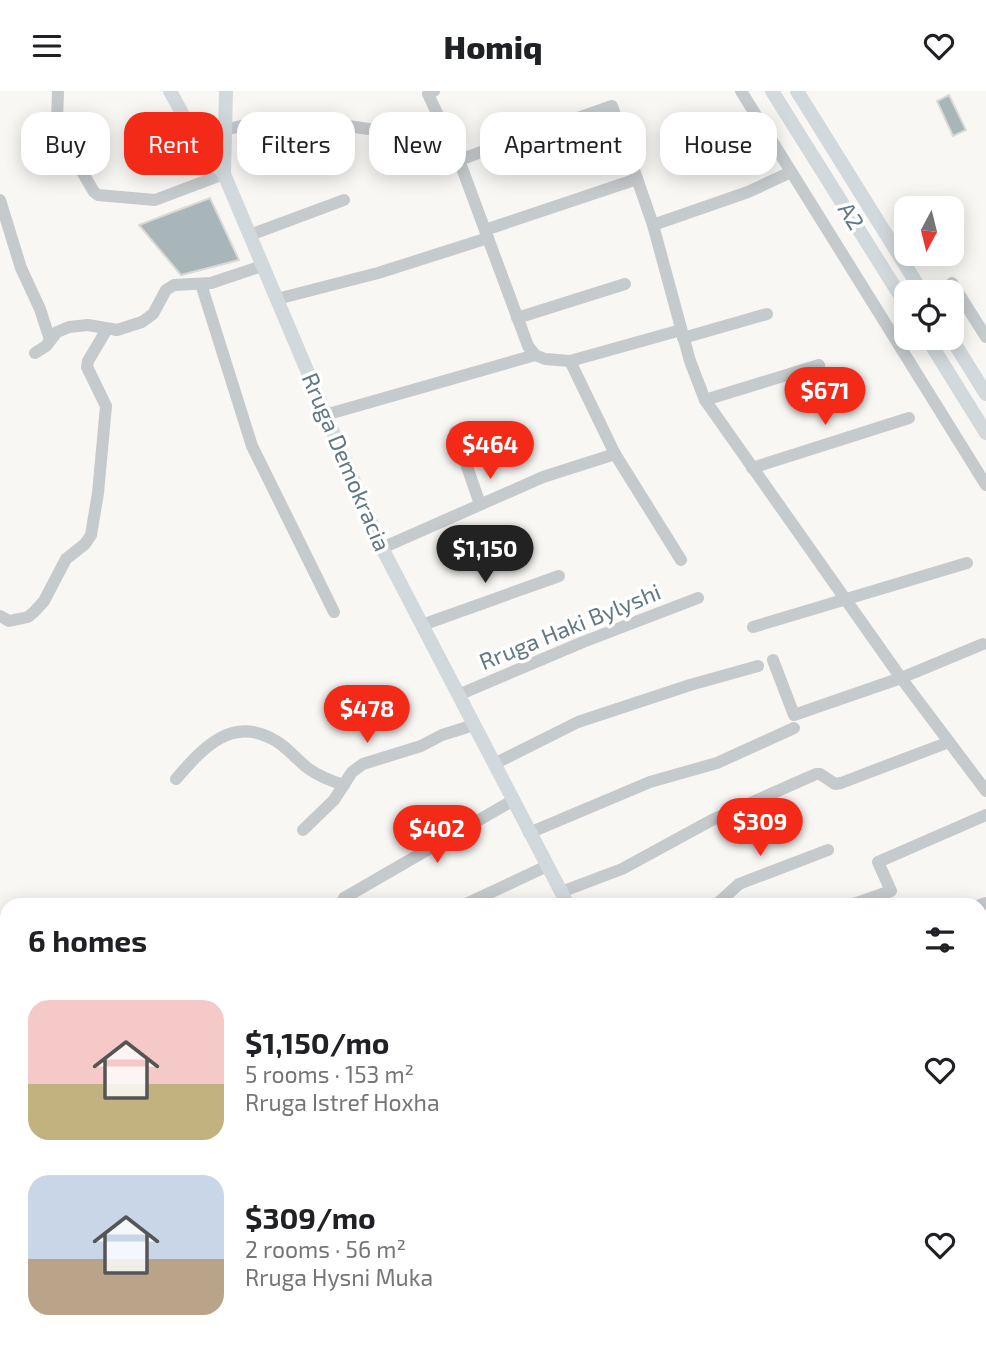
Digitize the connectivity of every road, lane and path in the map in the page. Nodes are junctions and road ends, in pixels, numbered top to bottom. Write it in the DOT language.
graph roads {
  1 [pos="58,91"];
  2 [pos="170,91"];
  3 [pos="226,91"];
  4 [pos="741,91"];
  5 [pos="772,91"];
  6 [pos="797,91"];
  7 [pos="430,92"];
  8 [pos="181,112"];
  9 [pos="437,112"];
  10 [pos="225,129"];
  11 [pos="369,129"];
  12 [pos="466,158"];
  13 [pos="224,174"];
  14 [pos="464,175"];
  15 [pos="785,175"];
  16 [pos="637,179"];
  17 [pos="0,200"];
  18 [pos="344,200"];
  19 [pos="653,225"];
  20 [pos="486,234"];
  21 [pos="250,235"];
  22 [pos="262,266"];
  23 [pos="915,280"];
  24 [pos="201,284"];
  25 [pos="625,284"];
  26 [pos="894,287"];
  27 [pos="277,299"];
  28 [pos="964,302"];
  29 [pos="767,314"];
  30 [pos="517,318"];
  31 [pos="107,330"];
  32 [pos="682,334"];
  33 [pos="986,337"];
  34 [pos="50,340"];
  35 [pos="934,350"];
  36 [pos="958,350"];
  37 [pos="36,353"];
  38 [pos="535,355"];
  39 [pos="570,361"];
  40 [pos="819,365"];
  41 [pos="986,394"];
  42 [pos="705,400"];
  43 [pos="326,415"];
  44 [pos="909,418"];
  45 [pos="455,432"];
  46 [pos="986,433"];
  47 [pos="615,454"];
  48 [pos="752,468"];
  49 [pos="986,485"];
  50 [pos="480,504"];
  51 [pos="382,548"];
  52 [pos="681,560"];
  53 [pos="967,563"];
  54 [pos="559,576"];
  55 [pos="698,598"];
  56 [pos="845,599"];
  57 [pos="334,612"];
  58 [pos="0,616"];
  59 [pos="422,625"];
  60 [pos="753,627"];
  61 [pos="983,644"];
  62 [pos="773,660"];
  63 [pos="758,666"];
  64 [pos="901,678"];
  65 [pos="458,695"];
  66 [pos="474,725"];
  67 [pos="794,728"];
  68 [pos="949,742"];
  69 [pos="494,764"];
  70 [pos="176,779"];
  71 [pos="344,785"];
  72 [pos="986,791"];
  73 [pos="512,801"];
  74 [pos="986,815"];
  75 [pos="303,830"];
  76 [pos="529,833"];
  77 [pos="828,850"];
  78 [pos="547,866"];
  79 [pos="344,898"];
  80 [pos="479,898"];
  81 [pos="565,898"];
  82 [pos="723,898"];
  83 [pos="871,898"];
  1 -- 13 [label="street"];
  2 -- 8 [label="main road, Rruga Demokracia"];
  3 -- 10 [label="main road"];
  4 -- 15 [label="street"];
  5 -- 26 [label="main road, A2"];
  6 -- 23 [label="main road, A2"];
  7 -- 9 [label="street"];
  10 -- 11 [label="street"];
  10 -- 13 [label="main road"];
  12 -- 16 [label="street"];
  13 -- 21 [label="main road, Rruga Demokracia"];
  14 -- 20 [label="street"];
  15 -- 19 [label="street"];
  15 -- 49 [label="street"];
  16 -- 19 [label="street"];
  16 -- 20 [label="street"];
  17 -- 34 [label="street"];
  18 -- 21 [label="street"];
  19 -- 32 [label="street"];
  20 -- 27 [label="street"];
  20 -- 30 [label="street"];
  21 -- 22 [label="main road, Rruga Demokracia"];
  22 -- 24 [label="street"];
  22 -- 27 [label="main road, Rruga Demokracia"];
  24 -- 31 [label="street"];
  24 -- 57 [label="street"];
  25 -- 30 [label="street"];
  27 -- 43 [label="main road, Rruga Demokracia"];
  28 -- 33 [label="street"];
  29 -- 32 [label="street"];
  30 -- 38 [label="street"];
  31 -- 34 [label="street"];
  31 -- 58 [label="street"];
  32 -- 39 [label="street"];
  32 -- 42 [label="street"];
  34 -- 37 [label="street"];
  35 -- 46 [label="main road"];
  36 -- 41 [label="main road"];
  38 -- 39 [label="street"];
  38 -- 43 [label="street"];
  39 -- 47 [label="street"];
  40 -- 42 [label="street"];
  42 -- 48 [label="street"];
  43 -- 51 [label="main road, Rruga Demokracia"];
  44 -- 48 [label="street"];
  45 -- 50 [label="street"];
  47 -- 50 [label="street"];
  47 -- 52 [label="street"];
  48 -- 56 [label="street"];
  50 -- 51 [label="street"];
  51 -- 59 [label="main road, Rruga Demokracia"];
  53 -- 56 [label="street"];
  54 -- 59 [label="street"];
  55 -- 65 [label="street, Rruga Haki Bylyshi"];
  56 -- 60 [label="street"];
  56 -- 64 [label="street"];
  59 -- 65 [label="main road, Rruga Demokracia"];
  61 -- 64 [label="street"];
  62 -- 64 [label="street"];
  63 -- 69 [label="street"];
  64 -- 68 [label="street"];
  65 -- 66 [label="main road, Rruga Demokracia"];
  66 -- 69 [label="main road, Rruga Demokracia"];
  66 -- 71 [label="street"];
  67 -- 76 [label="street"];
  68 -- 72 [label="street"];
  68 -- 81 [label="street"];
  69 -- 73 [label="main road, Rruga Demokracia"];
  70 -- 71 [label="street"];
  71 -- 75 [label="street"];
  73 -- 76 [label="main road, Rruga Demokracia"];
  73 -- 79 [label="street"];
  74 -- 83 [label="street"];
  76 -- 78 [label="main road, Rruga Demokracia"];
  77 -- 82 [label="street"];
  78 -- 80 [label="street"];
  78 -- 81 [label="main road, Rruga Demokracia"];
}
